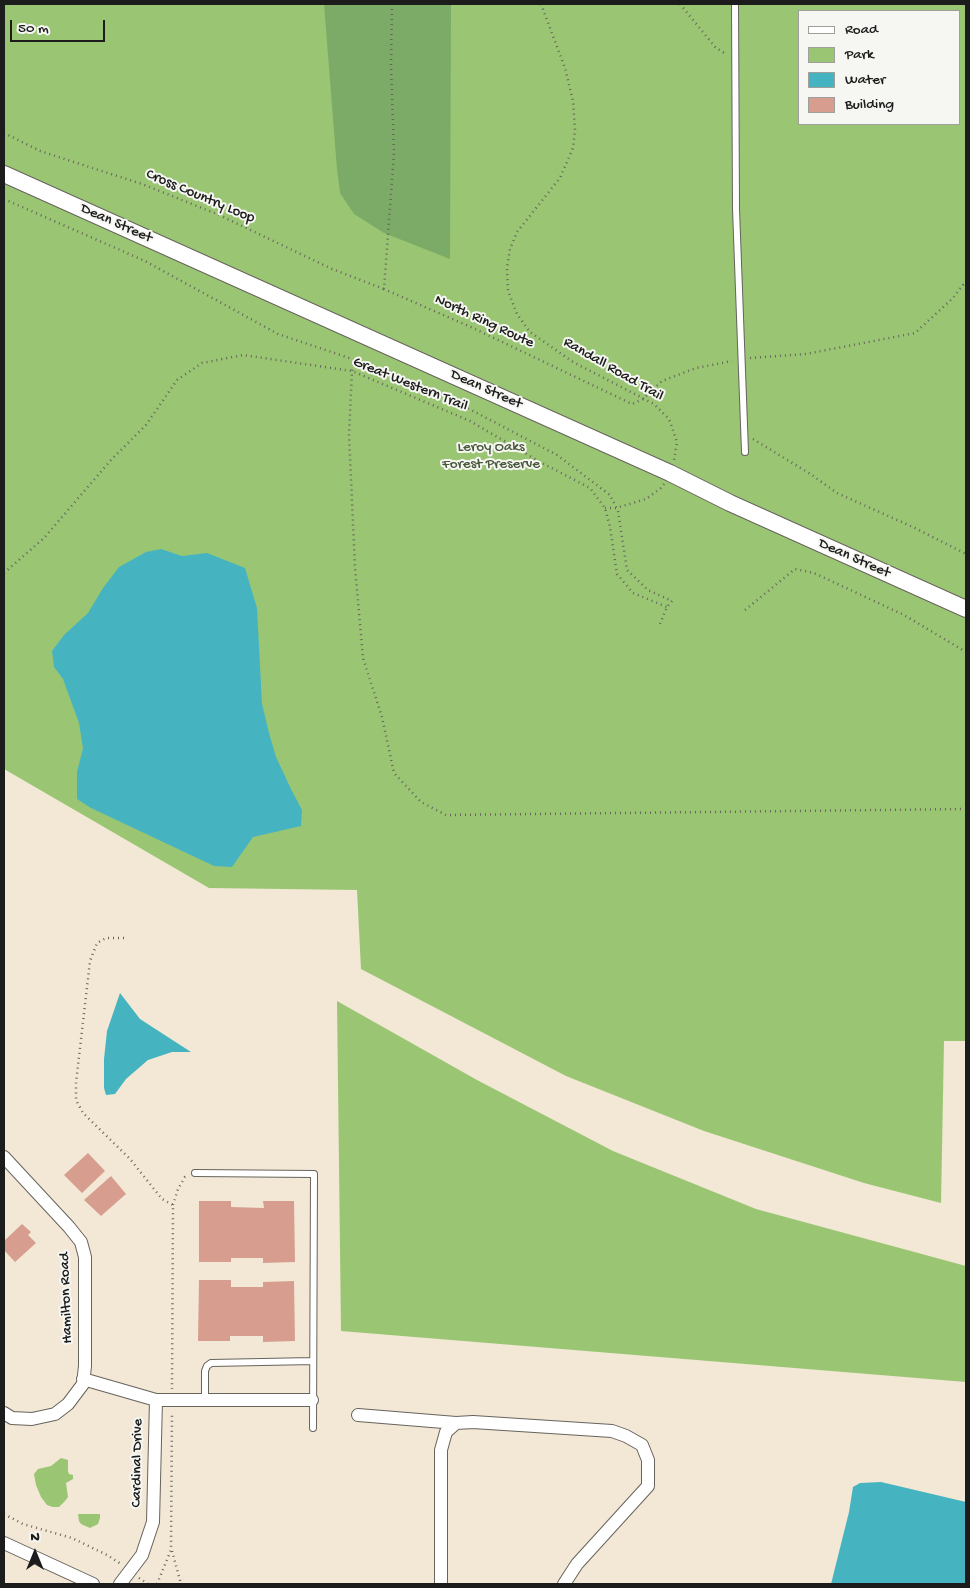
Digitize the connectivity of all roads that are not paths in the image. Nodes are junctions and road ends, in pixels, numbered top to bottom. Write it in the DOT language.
graph roads {
  1 [pos="735,4"];
  2 [pos="4,174"];
  3 [pos="746,452"];
  4 [pos="966,609"];
  5 [pos="4,1157"];
  6 [pos="195,1173"];
  7 [pos="313,1361"];
  8 [pos="83,1379"];
  9 [pos="156,1400"];
  10 [pos="204,1400"];
  11 [pos="312,1400"];
  12 [pos="4,1413"];
  13 [pos="358,1415"];
  14 [pos="456,1423"];
  15 [pos="313,1428"];
  16 [pos="4,1543"];
  17 [pos="93,1584"];
  18 [pos="120,1584"];
  19 [pos="441,1584"];
  20 [pos="564,1584"];
  1 -- 3 [label="lane"];
  2 -- 4 [label="street, Dean Street"];
  5 -- 8 [label="street, Hamilton Road"];
  6 -- 7 [label="lane"];
  7 -- 10 [label="lane"];
  7 -- 11 [label="lane"];
  8 -- 9 [label="street"];
  8 -- 12 [label="street"];
  9 -- 10 [label="street, Cardinal Drive"];
  9 -- 18 [label="street, Cardinal Drive"];
  10 -- 11 [label="street, Cardinal Drive"];
  11 -- 15 [label="lane"];
  13 -- 14 [label="street"];
  14 -- 19 [label="street"];
  14 -- 20 [label="street"];
  16 -- 17 [label="street"];
}
